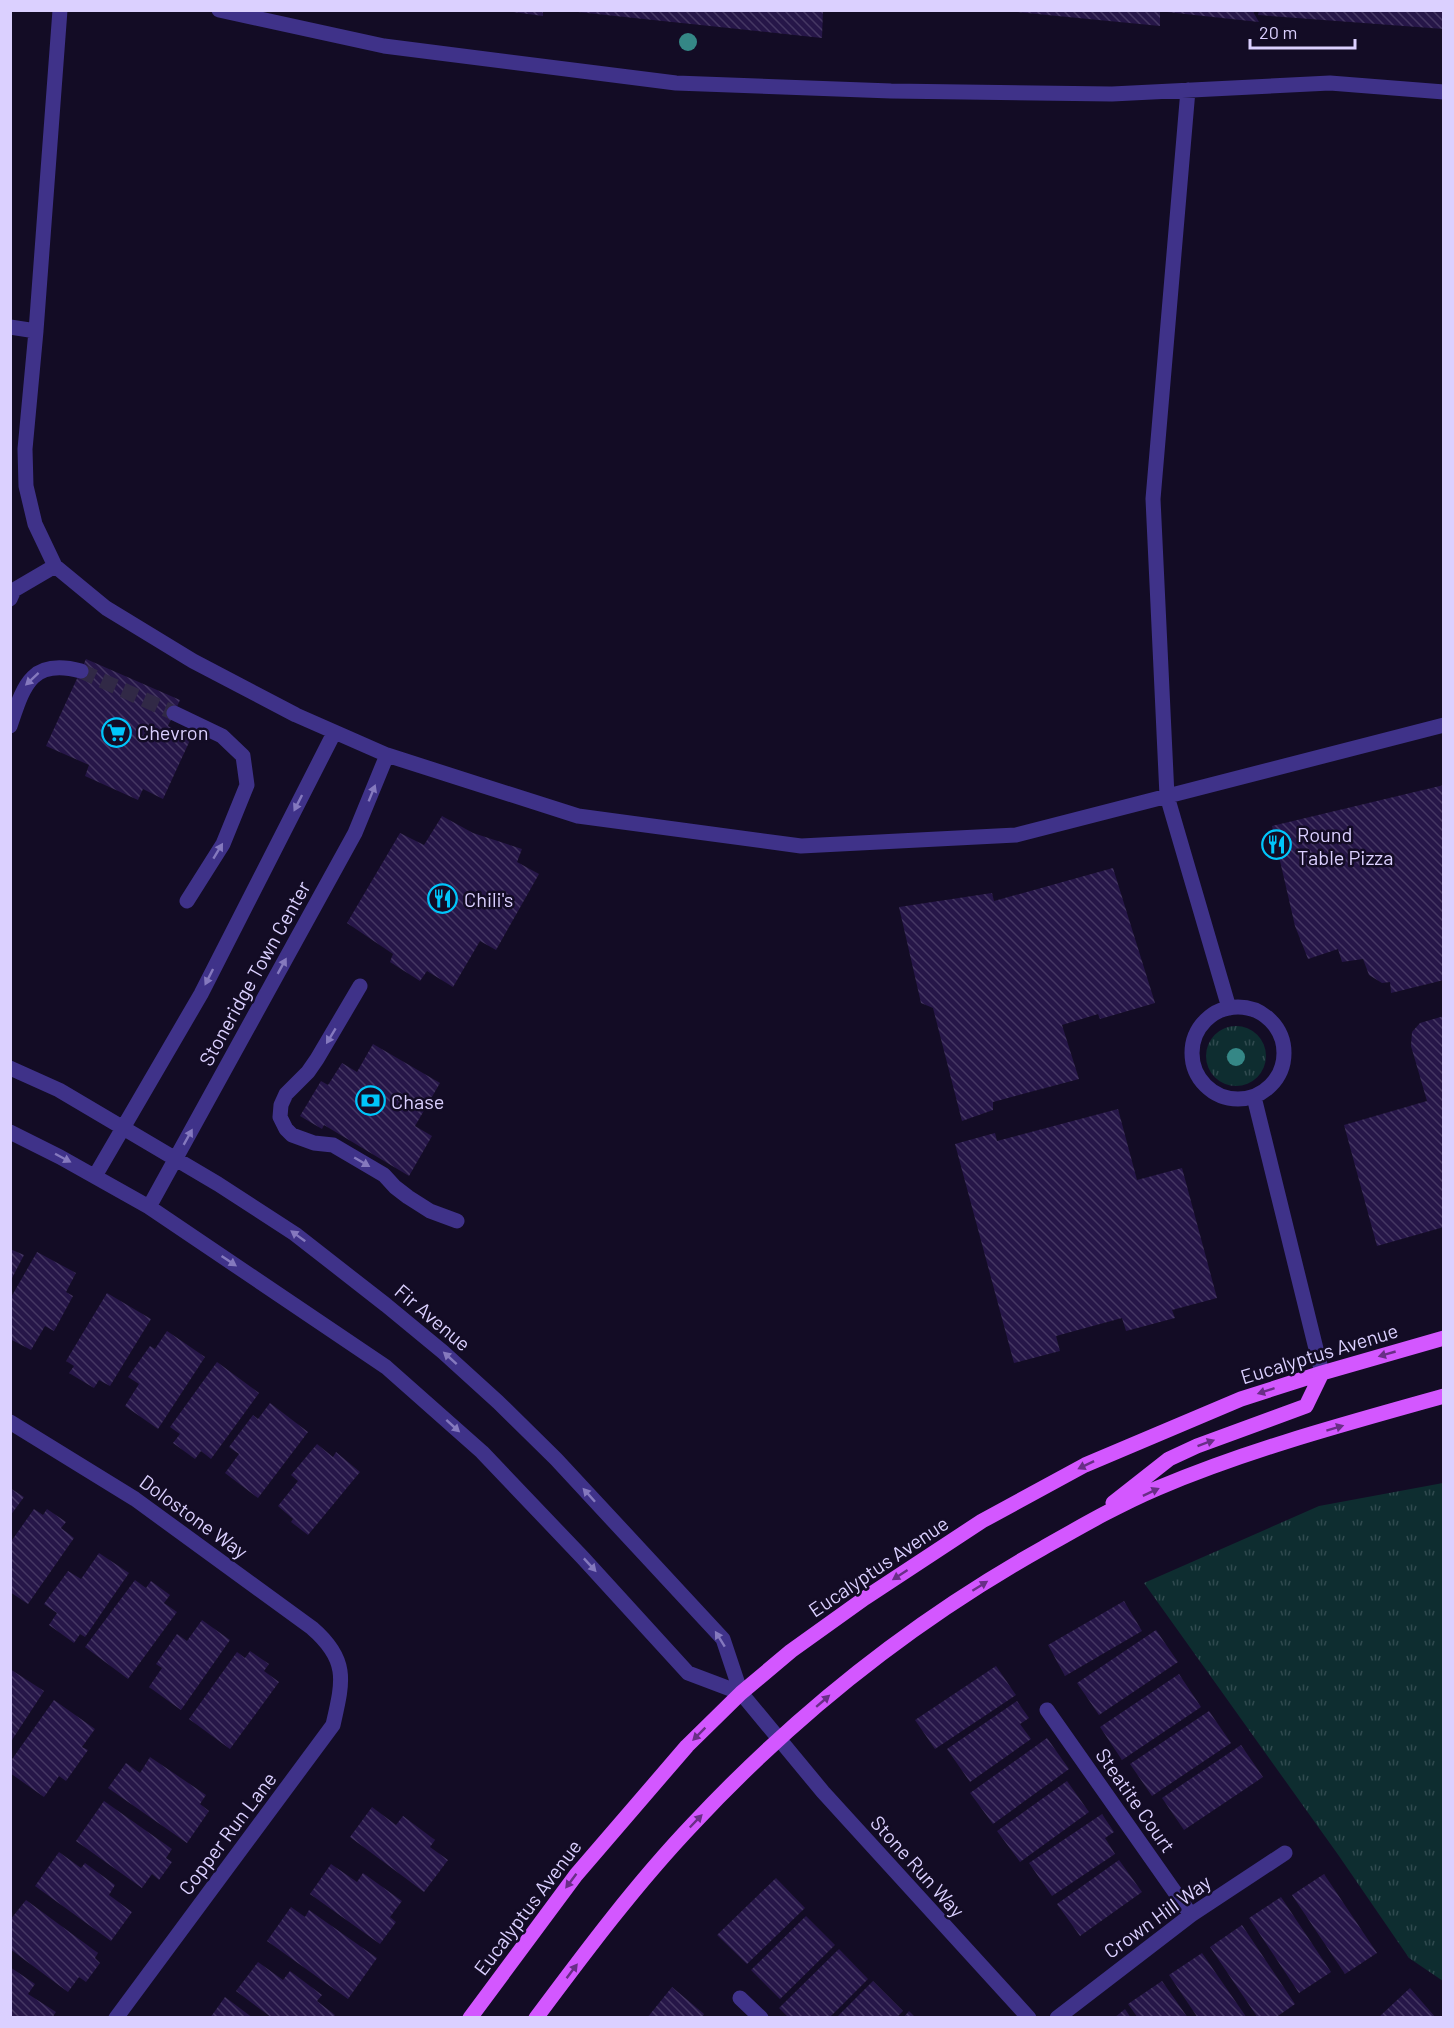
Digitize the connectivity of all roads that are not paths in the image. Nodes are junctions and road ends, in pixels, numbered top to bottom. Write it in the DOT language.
graph roads {
  1 [pos="60,10"];
  2 [pos="219,10"];
  3 [pos="1188,90"];
  4 [pos="1443,92"];
  5 [pos="10,327"];
  6 [pos="36,331"];
  7 [pos="55,566"];
  8 [pos="10,599"];
  9 [pos="81,671"];
  10 [pos="174,713"];
  11 [pos="1443,725"];
  12 [pos="10,726"];
  13 [pos="334,732"];
  14 [pos="387,755"];
  15 [pos="1167,796"];
  16 [pos="187,901"];
  17 [pos="360,986"];
  18 [pos="1228,1008"];
  19 [pos="10,1068"];
  20 [pos="1254,1096"];
  21 [pos="123,1128"];
  22 [pos="10,1132"];
  23 [pos="175,1159"];
  24 [pos="96,1176"];
  25 [pos="149,1206"];
  26 [pos="457,1221"];
  27 [pos="1443,1338"];
  28 [pos="1322,1373"];
  29 [pos="1443,1396"];
  30 [pos="10,1422"];
  31 [pos="1088,1522"];
  32 [pos="339,1661"];
  33 [pos="741,1693"];
  34 [pos="1047,1710"];
  35 [pos="779,1740"];
  36 [pos="1285,1853"];
  37 [pos="1191,1915"];
  38 [pos="741,1998"];
  39 [pos="116,2018"];
  40 [pos="470,2018"];
  41 [pos="536,2018"];
  42 [pos="761,2018"];
  43 [pos="1029,2018"];
  44 [pos="1057,2018"];
  1 -- 6 [label="street"];
  2 -- 3 [label="street"];
  3 -- 4 [label="street"];
  3 -- 15 [label="street"];
  5 -- 6 [label="street"];
  6 -- 7 [label="street"];
  7 -- 8 [label="street"];
  7 -- 13 [label="street"];
  9 -- 12 [label="street, one-way"];
  16 -- 10 [label="street, one-way"];
  11 -- 15 [label="street"];
  13 -- 14 [label="street"];
  13 -- 21 [label="street, Stoneridge Town Center, one-way"];
  14 -- 15 [label="street"];
  23 -- 14 [label="street, Stoneridge Town Center, one-way"];
  15 -- 18 [label="street"];
  17 -- 26 [label="street, one-way"];
  18 -- 20 [label="street"];
  18 -- 20 [label="street"];
  19 -- 21 [label="street, Fir Avenue"];
  20 -- 28 [label="street"];
  21 -- 23 [label="street, Fir Avenue"];
  21 -- 24 [label="street, Stoneridge Town Center"];
  22 -- 24 [label="street, one-way"];
  23 -- 25 [label="street, Stoneridge Town Center"];
  33 -- 23 [label="street, Fir Avenue, one-way"];
  24 -- 25 [label="street"];
  25 -- 33 [label="street, one-way"];
  27 -- 28 [label="main road, Eucalyptus Avenue, one-way"];
  31 -- 28 [label="main road, one-way"];
  28 -- 33 [label="main road, Eucalyptus Avenue, one-way"];
  31 -- 29 [label="main road, one-way"];
  30 -- 32 [label="street, Dolostone Way"];
  35 -- 31 [label="main road, one-way"];
  32 -- 39 [label="street, Copper Run Lane"];
  33 -- 35 [label="street, Fir Avenue"];
  33 -- 40 [label="main road, Eucalyptus Avenue, one-way"];
  34 -- 37 [label="street, Steatite Court"];
  41 -- 35 [label="main road, one-way"];
  35 -- 43 [label="street, Stone Run Way"];
  36 -- 37 [label="street, Crown Hill Way"];
  37 -- 44 [label="street, Crown Hill Way"];
  38 -- 42 [label="street"];
}
